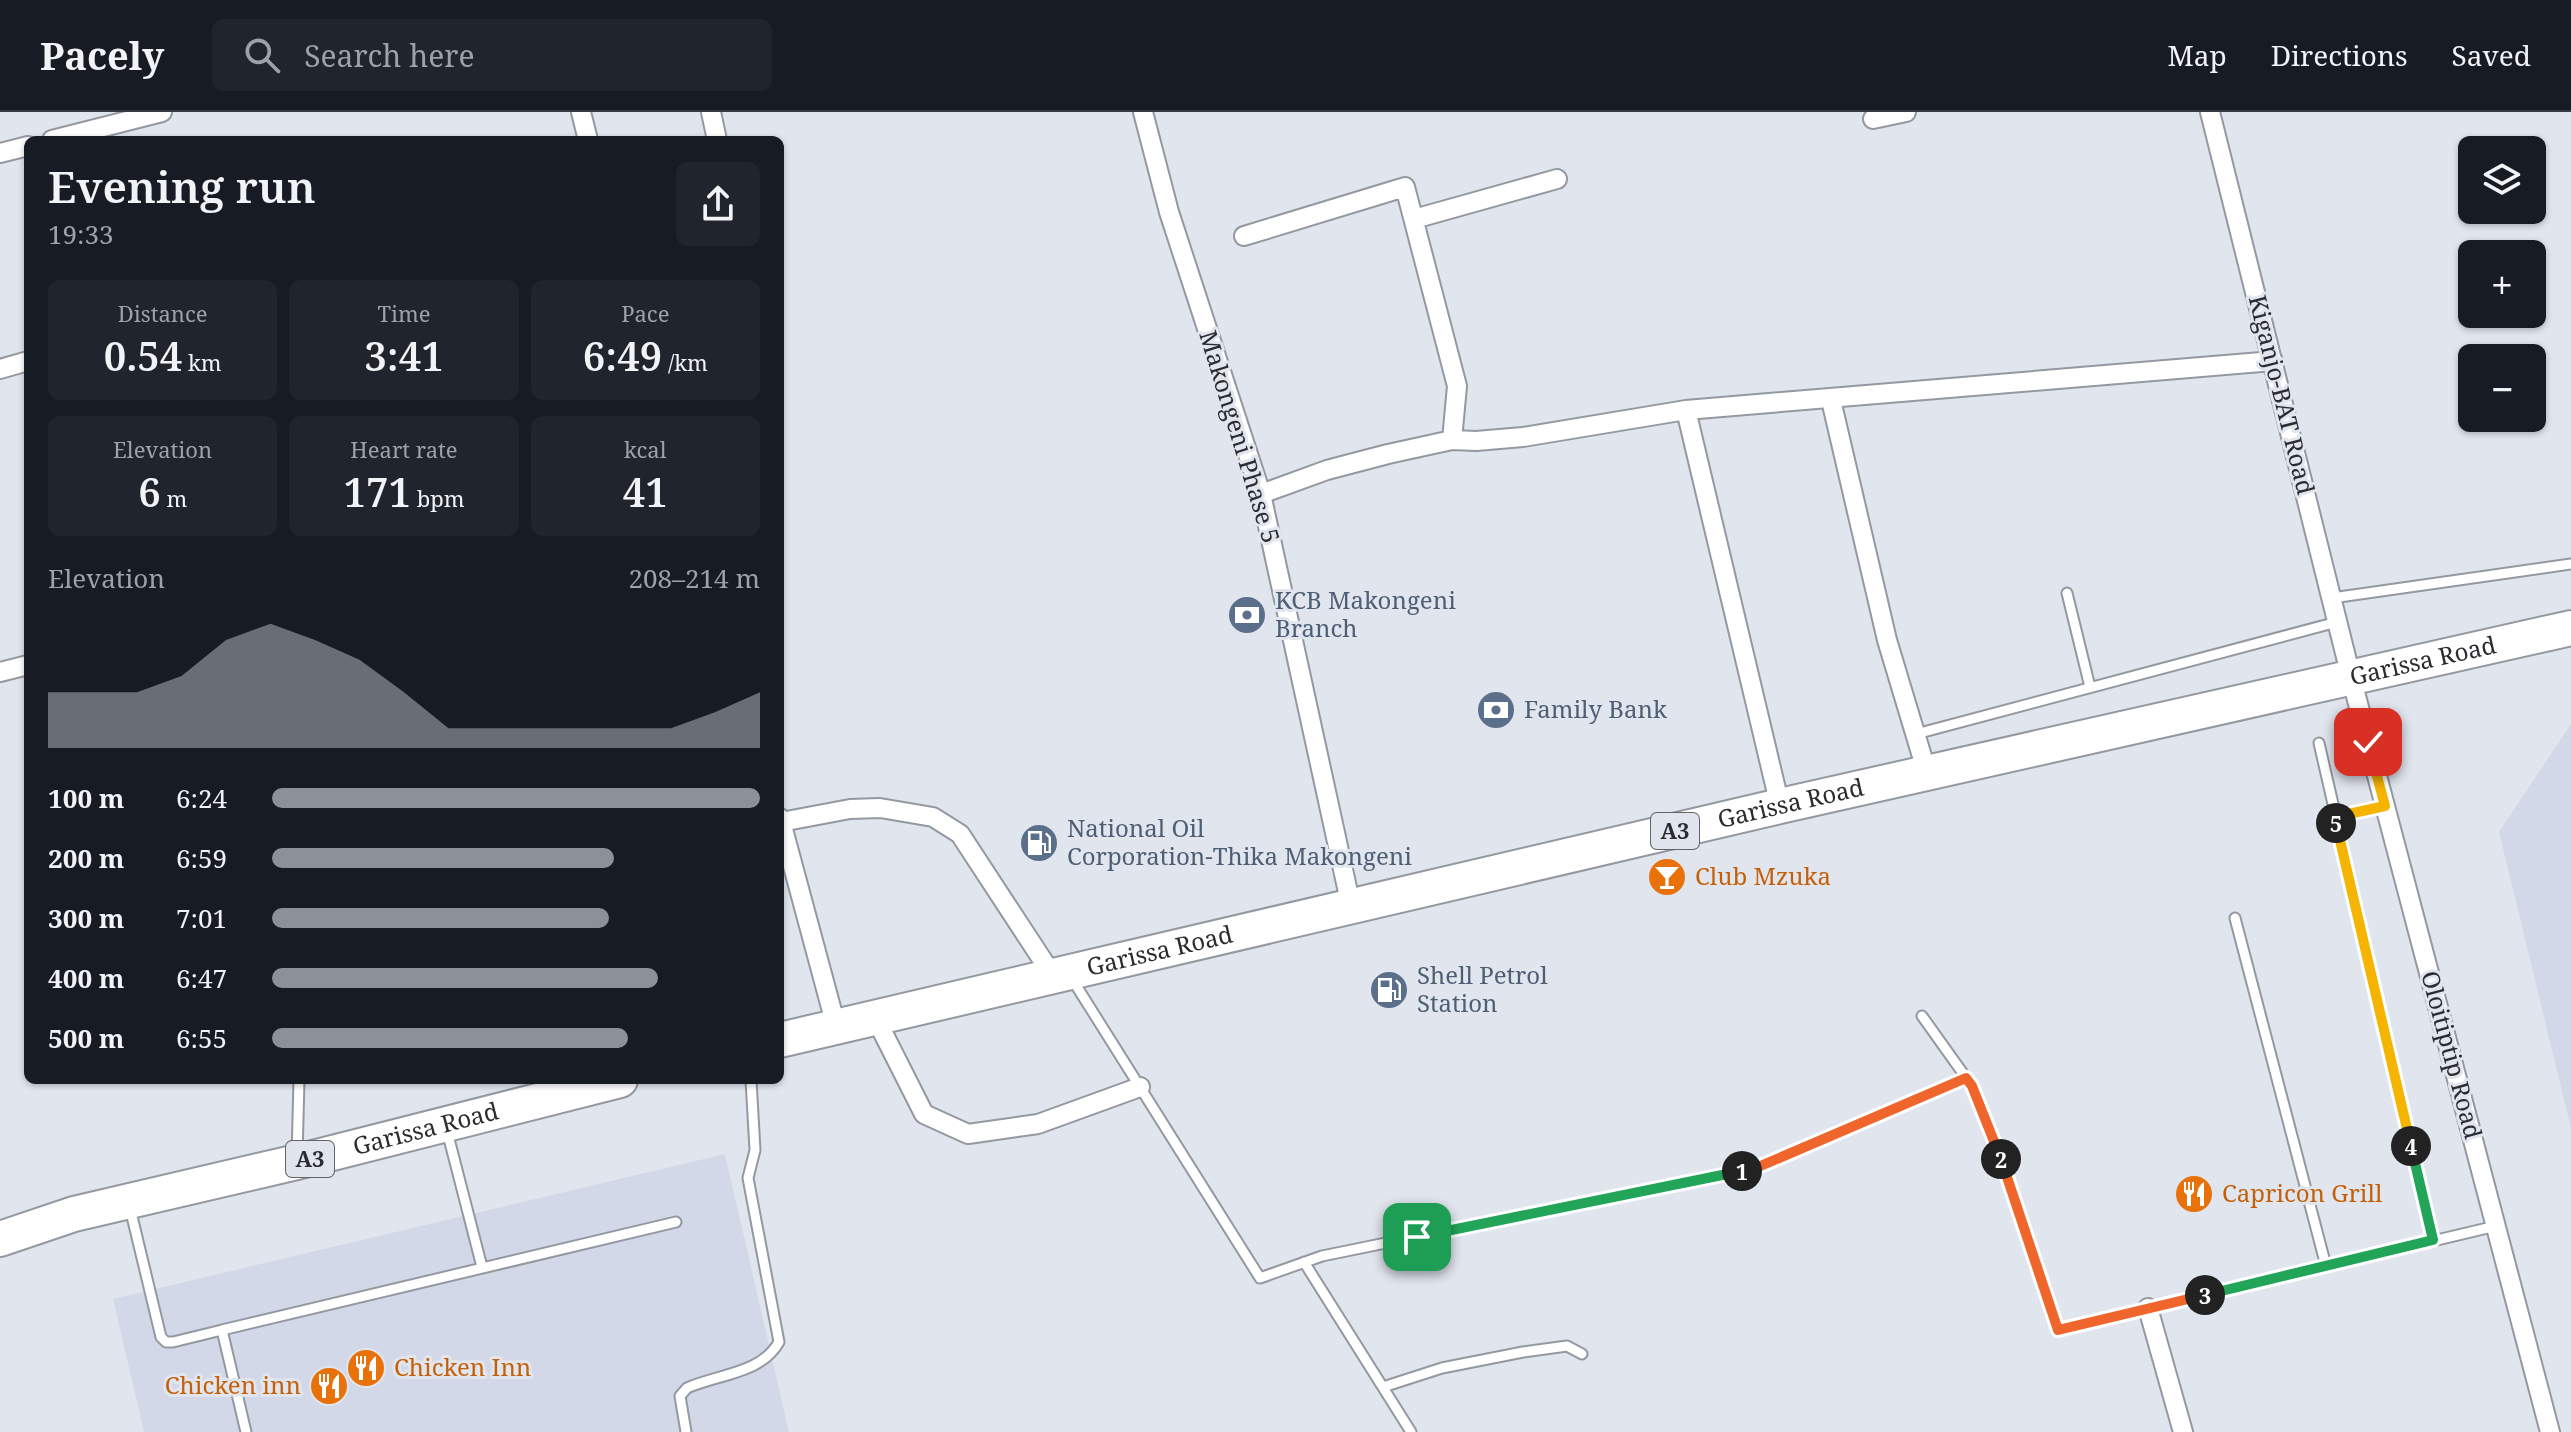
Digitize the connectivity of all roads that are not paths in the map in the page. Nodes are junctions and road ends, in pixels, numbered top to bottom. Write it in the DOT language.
graph roads {
  1 [pos="162,112"];
  2 [pos="581,112"];
  3 [pos="711,112"];
  4 [pos="1143,112"];
  5 [pos="1906,112"];
  6 [pos="2210,112"];
  7 [pos="1873,119"];
  8 [pos="68,136"];
  9 [pos="587,136"];
  10 [pos="716,136"];
  11 [pos="24,147"];
  12 [pos="0,153"];
  13 [pos="1557,179"];
  14 [pos="1414,219"];
  15 [pos="1244,236"];
  16 [pos="2273,361"];
  17 [pos="24,362"];
  18 [pos="0,369"];
  19 [pos="1831,400"];
  20 [pos="1686,410"];
  21 [pos="1452,440"];
  22 [pos="1261,494"];
  23 [pos="2571,564"];
  24 [pos="2067,593"];
  25 [pos="2332,598"];
  26 [pos="2337,622"];
  27 [pos="2571,628"];
  28 [pos="24,666"];
  29 [pos="0,672"];
  30 [pos="2351,677"];
  31 [pos="2090,687"];
  32 [pos="1916,734"];
  33 [pos="2319,743"];
  34 [pos="1927,773"];
  35 [pos="1780,806"];
  36 [pos="2385,806"];
  37 [pos="2335,817"];
  38 [pos="784,819"];
  39 [pos="784,835"];
  40 [pos="1351,906"];
  41 [pos="2235,918"];
  42 [pos="1061,974"];
  43 [pos="1922,1016"];
  44 [pos="875,1017"];
  45 [pos="836,1026"];
  46 [pos="784,1039"];
  47 [pos="1966,1078"];
  48 [pos="299,1084"];
  49 [pos="604,1084"];
  50 [pos="751,1084"];
  51 [pos="1140,1087"];
  52 [pos="445,1123"];
  53 [pos="297,1162"];
  54 [pos="128,1201"];
  55 [pos="676,1222"];
  56 [pos="2496,1226"];
  57 [pos="0,1239"];
  58 [pos="2433,1240"];
  59 [pos="1304,1262"];
  60 [pos="2326,1266"];
  61 [pos="482,1267"];
  62 [pos="2148,1308"];
  63 [pos="222,1330"];
  64 [pos="1582,1354"];
  65 [pos="1383,1387"];
  66 [pos="246,1432"];
  67 [pos="686,1432"];
  68 [pos="1411,1432"];
  69 [pos="2183,1432"];
  70 [pos="2550,1432"];
  1 -- 8 [label="street"];
  2 -- 9 [label="street"];
  3 -- 10 [label="street"];
  4 -- 22 [label="street, Makongeni Phase 5"];
  5 -- 7 [label="street"];
  6 -- 16 [label="street, Kiganjo-BAT Road"];
  11 -- 12 [label="street"];
  13 -- 14 [label="street"];
  14 -- 15 [label="street"];
  14 -- 21 [label="street"];
  16 -- 19 [label="street"];
  16 -- 25 [label="street, Kiganjo-BAT Road"];
  17 -- 18 [label="street"];
  19 -- 20 [label="street"];
  19 -- 32 [label="street"];
  20 -- 21 [label="street"];
  20 -- 35 [label="street"];
  21 -- 22 [label="street"];
  22 -- 40 [label="street, Makongeni Phase 5"];
  23 -- 25 [label="lane"];
  24 -- 31 [label="lane"];
  25 -- 26 [label="street, Kiganjo-BAT Road"];
  26 -- 30 [label="street, Kiganjo-BAT Road"];
  26 -- 31 [label="lane"];
  27 -- 30 [label="highway, Garissa Road / A3"];
  28 -- 29 [label="street"];
  30 -- 34 [label="highway, Garissa Road / A3"];
  30 -- 36 [label="street, Oloitiptip Road"];
  31 -- 32 [label="lane"];
  32 -- 34 [label="street"];
  33 -- 37 [label="lane"];
  34 -- 35 [label="highway, Garissa Road / A3"];
  35 -- 40 [label="highway, Garissa Road / A3"];
  36 -- 37 [label="lane"];
  36 -- 56 [label="street, Oloitiptip Road"];
  37 -- 58 [label="lane"];
  38 -- 42 [label="street"];
  39 -- 45 [label="street"];
  40 -- 42 [label="highway, Garissa Road / A3"];
  41 -- 60 [label="lane"];
  42 -- 44 [label="highway, Garissa Road / A3"];
  42 -- 51 [label="lane"];
  43 -- 47 [label="lane"];
  44 -- 45 [label="highway, Garissa Road / A3"];
  44 -- 51 [label="street"];
  45 -- 46 [label="highway, Garissa Road / A3"];
  47 -- 59 [label="lane"];
  47 -- 62 [label="lane"];
  48 -- 53 [label="lane"];
  49 -- 52 [label="highway, Garissa Road / A3"];
  50 -- 67 [label="lane"];
  51 -- 59 [label="lane"];
  52 -- 53 [label="highway, Garissa Road / A3"];
  52 -- 61 [label="lane"];
  53 -- 54 [label="highway, Garissa Road / A3"];
  54 -- 57 [label="highway, Garissa Road / A3"];
  54 -- 63 [label="lane"];
  55 -- 61 [label="lane"];
  56 -- 58 [label="lane"];
  56 -- 70 [label="street, Oloitiptip Road"];
  58 -- 60 [label="lane"];
  59 -- 65 [label="lane"];
  60 -- 62 [label="lane"];
  61 -- 63 [label="lane"];
  62 -- 69 [label="street"];
  63 -- 66 [label="lane"];
  64 -- 65 [label="lane"];
  65 -- 68 [label="lane"];
}
